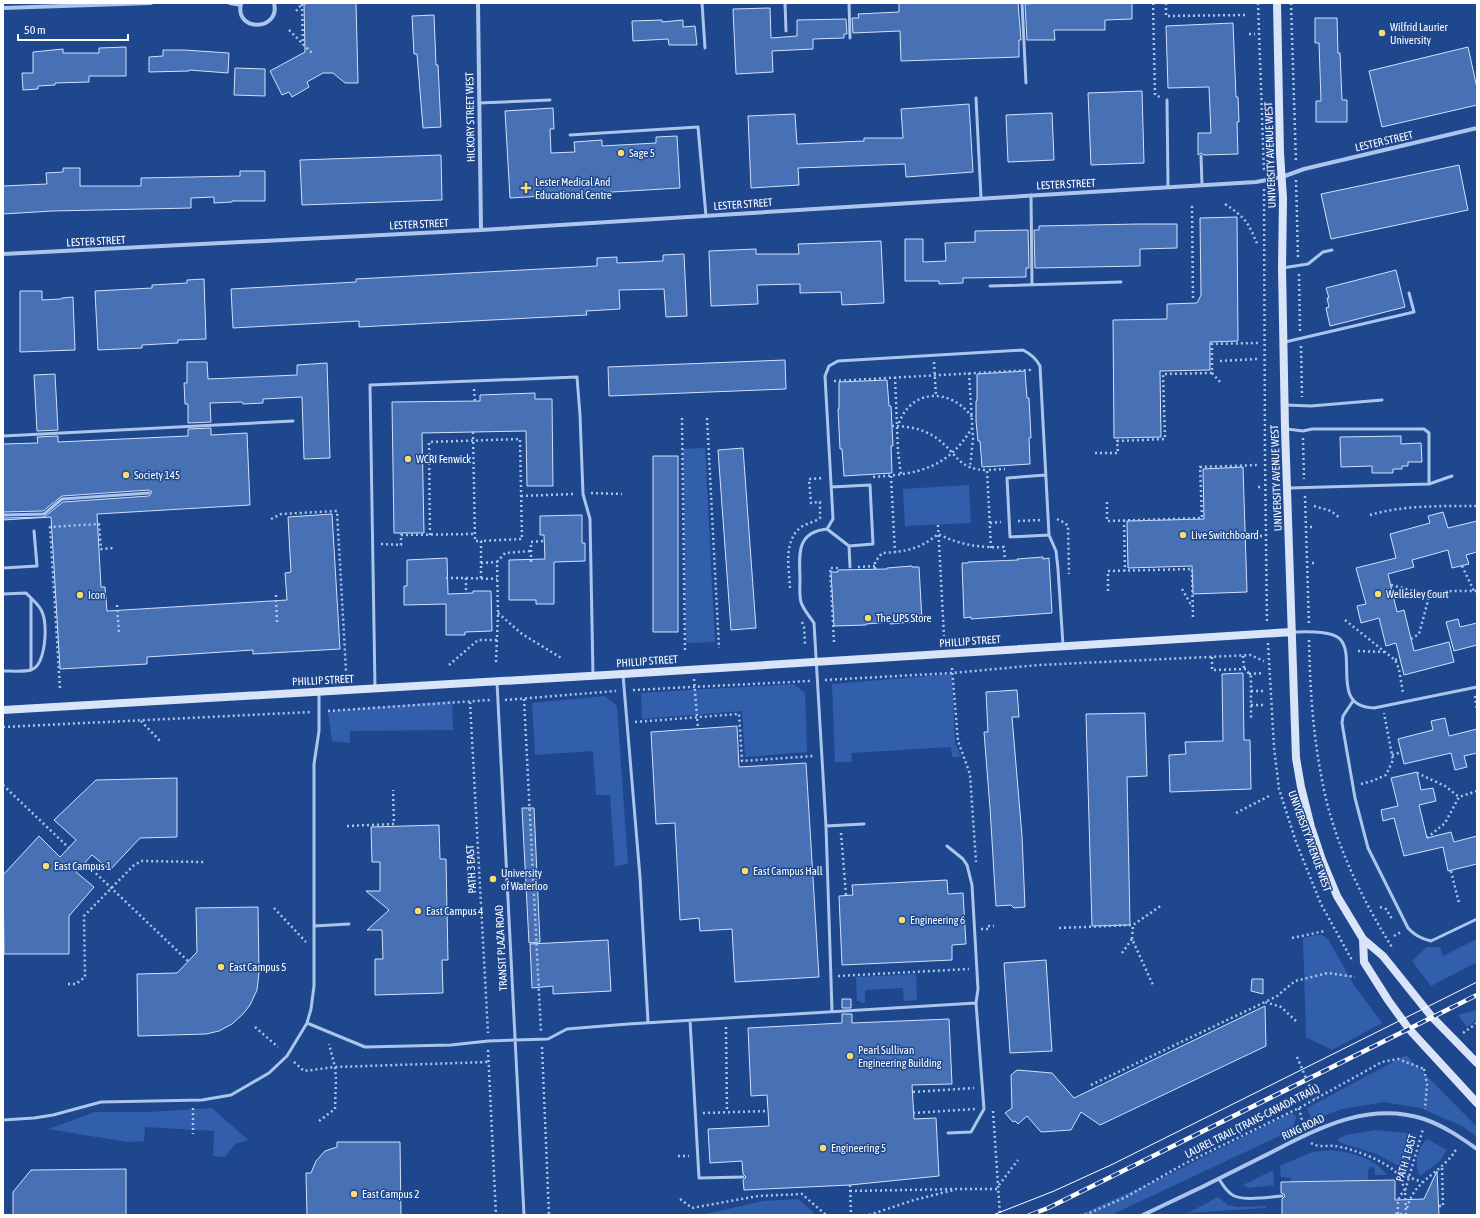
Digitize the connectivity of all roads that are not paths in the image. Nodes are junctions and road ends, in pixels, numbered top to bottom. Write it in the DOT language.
graph roads {
  1 [pos="151,3"];
  2 [pos="230,3"];
  3 [pos="274,3"];
  4 [pos="478,3"];
  5 [pos="702,3"];
  6 [pos="785,3"];
  7 [pos="849,3"];
  8 [pos="1022,3"];
  9 [pos="1277,3"];
  10 [pos="241,4"];
  11 [pos="3,8"];
  12 [pos="786,31"];
  13 [pos="850,38"];
  14 [pos="705,48"];
  15 [pos="1026,83"];
  16 [pos="976,98"];
  17 [pos="550,100"];
  18 [pos="1167,100"];
  19 [pos="479,103"];
  20 [pos="1477,128"];
  21 [pos="570,135"];
  22 [pos="1201,156"];
  23 [pos="1282,177"];
  24 [pos="1202,185"];
  25 [pos="1168,188"];
  26 [pos="1031,195"];
  27 [pos="981,198"];
  28 [pos="706,216"];
  29 [pos="481,230"];
  30 [pos="1332,250"];
  31 [pos="3,254"];
  32 [pos="1282,268"];
  33 [pos="1121,282"];
  34 [pos="1032,284"];
  35 [pos="990,286"];
  36 [pos="1409,293"];
  37 [pos="1283,342"];
  38 [pos="1382,400"];
  39 [pos="1284,405"];
  40 [pos="293,421"];
  41 [pos="1285,429"];
  42 [pos="3,436"];
  43 [pos="1046,475"];
  44 [pos="1452,476"];
  45 [pos="1429,484"];
  46 [pos="831,487"];
  47 [pos="1287,488"];
  48 [pos="149,493"];
  49 [pos="3,515"];
  50 [pos="827,529"];
  51 [pos="34,531"];
  52 [pos="1049,535"];
  53 [pos="849,546"];
  54 [pos="850,567"];
  55 [pos="3,568"];
  56 [pos="3,594"];
  57 [pos="31,598"];
  58 [pos="1292,632"];
  59 [pos="1063,646"];
  60 [pos="816,662"];
  61 [pos="31,670"];
  62 [pos="3,671"];
  63 [pos="623,674"];
  64 [pos="592,675"];
  65 [pos="497,680"];
  66 [pos="1475,687"];
  67 [pos="375,688"];
  68 [pos="319,691"];
  69 [pos="1354,701"];
  70 [pos="3,710"];
  71 [pos="864,824"];
  72 [pos="826,826"];
  73 [pos="947,846"];
  74 [pos="1477,919"];
  75 [pos="350,924"];
  76 [pos="314,926"];
  77 [pos="1363,939"];
  78 [pos="976,1003"];
  79 [pos="832,1011"];
  80 [pos="690,1020"];
  81 [pos="648,1022"];
  82 [pos="307,1023"];
  83 [pos="515,1040"];
  84 [pos="1477,1062"];
  85 [pos="1477,1103"];
  86 [pos="3,1120"];
  87 [pos="948,1133"];
  88 [pos="1477,1149"];
  89 [pos="743,1177"];
  90 [pos="1219,1179"];
  91 [pos="1282,1196"];
  92 [pos="524,1215"];
  93 [pos="1143,1215"];
  1 -- 11 [label="street"];
  2 -- 10 [label="street"];
  3 -- 10 [label="street"];
  4 -- 19 [label="street, HICKORY STREET WEST"];
  5 -- 14 [label="lane"];
  6 -- 12 [label="lane"];
  7 -- 13 [label="lane"];
  8 -- 15 [label="lane"];
  9 -- 23 [label="main road, UNIVERSITY AVENUE WEST"];
  16 -- 27 [label="lane"];
  17 -- 19 [label="lane"];
  18 -- 25 [label="lane"];
  19 -- 29 [label="street, HICKORY STREET WEST"];
  20 -- 23 [label="street, LESTER STREET"];
  21 -- 28 [label="lane"];
  22 -- 24 [label="lane"];
  23 -- 24 [label="street, LESTER STREET"];
  23 -- 32 [label="main road, UNIVERSITY AVENUE WEST"];
  24 -- 25 [label="street, LESTER STREET"];
  25 -- 26 [label="street, LESTER STREET"];
  26 -- 27 [label="street, LESTER STREET"];
  26 -- 34 [label="lane"];
  27 -- 28 [label="street, LESTER STREET"];
  28 -- 29 [label="street, LESTER STREET"];
  29 -- 31 [label="street, LESTER STREET"];
  30 -- 32 [label="lane"];
  32 -- 37 [label="main road, UNIVERSITY AVENUE WEST"];
  33 -- 34 [label="lane"];
  34 -- 35 [label="lane"];
  36 -- 37 [label="lane"];
  37 -- 39 [label="main road, UNIVERSITY AVENUE WEST"];
  38 -- 39 [label="lane"];
  39 -- 41 [label="main road, UNIVERSITY AVENUE WEST"];
  40 -- 42 [label="lane"];
  41 -- 45 [label="lane"];
  41 -- 47 [label="main road, UNIVERSITY AVENUE WEST"];
  43 -- 46 [label="lane"];
  43 -- 52 [label="lane"];
  43 -- 52 [label="lane"];
  44 -- 45 [label="lane"];
  45 -- 47 [label="lane"];
  46 -- 50 [label="lane"];
  46 -- 53 [label="lane"];
  47 -- 58 [label="main road, UNIVERSITY AVENUE WEST"];
  48 -- 49 [label="lane"];
  50 -- 53 [label="lane"];
  50 -- 60 [label="lane"];
  51 -- 55 [label="lane"];
  52 -- 59 [label="lane"];
  53 -- 54 [label="lane"];
  56 -- 57 [label="lane"];
  57 -- 61 [label="lane"];
  57 -- 61 [label="lane"];
  58 -- 59 [label="main road, PHILLIP STREET"];
  58 -- 69 [label="lane"];
  58 -- 77 [label="main road, UNIVERSITY AVENUE WEST"];
  59 -- 60 [label="main road, PHILLIP STREET"];
  60 -- 63 [label="main road, PHILLIP STREET"];
  60 -- 72 [label="lane"];
  61 -- 62 [label="lane"];
  63 -- 64 [label="main road, PHILLIP STREET"];
  63 -- 81 [label="lane"];
  64 -- 65 [label="main road, PHILLIP STREET"];
  64 -- 67 [label="lane"];
  65 -- 67 [label="main road, PHILLIP STREET"];
  65 -- 83 [label="lane, TRANSIT PLAZA ROAD"];
  66 -- 69 [label="lane"];
  67 -- 68 [label="main road, PHILLIP STREET"];
  68 -- 70 [label="main road, PHILLIP STREET"];
  68 -- 76 [label="lane"];
  69 -- 74 [label="lane"];
  71 -- 72 [label="lane"];
  72 -- 79 [label="lane"];
  73 -- 78 [label="lane"];
  75 -- 76 [label="lane"];
  76 -- 82 [label="lane"];
  77 -- 84 [label="main road, UNIVERSITY AVENUE WEST"];
  77 -- 85 [label="main road, UNIVERSITY AVENUE WEST"];
  78 -- 79 [label="lane"];
  78 -- 87 [label="lane"];
  79 -- 80 [label="lane"];
  80 -- 81 [label="lane"];
  80 -- 89 [label="lane"];
  81 -- 83 [label="lane"];
  82 -- 83 [label="lane"];
  82 -- 86 [label="lane"];
  83 -- 92 [label="lane, TRANSIT PLAZA ROAD"];
  88 -- 90 [label="street, RING ROAD"];
  90 -- 91 [label="lane"];
  90 -- 93 [label="street, RING ROAD"];
}
